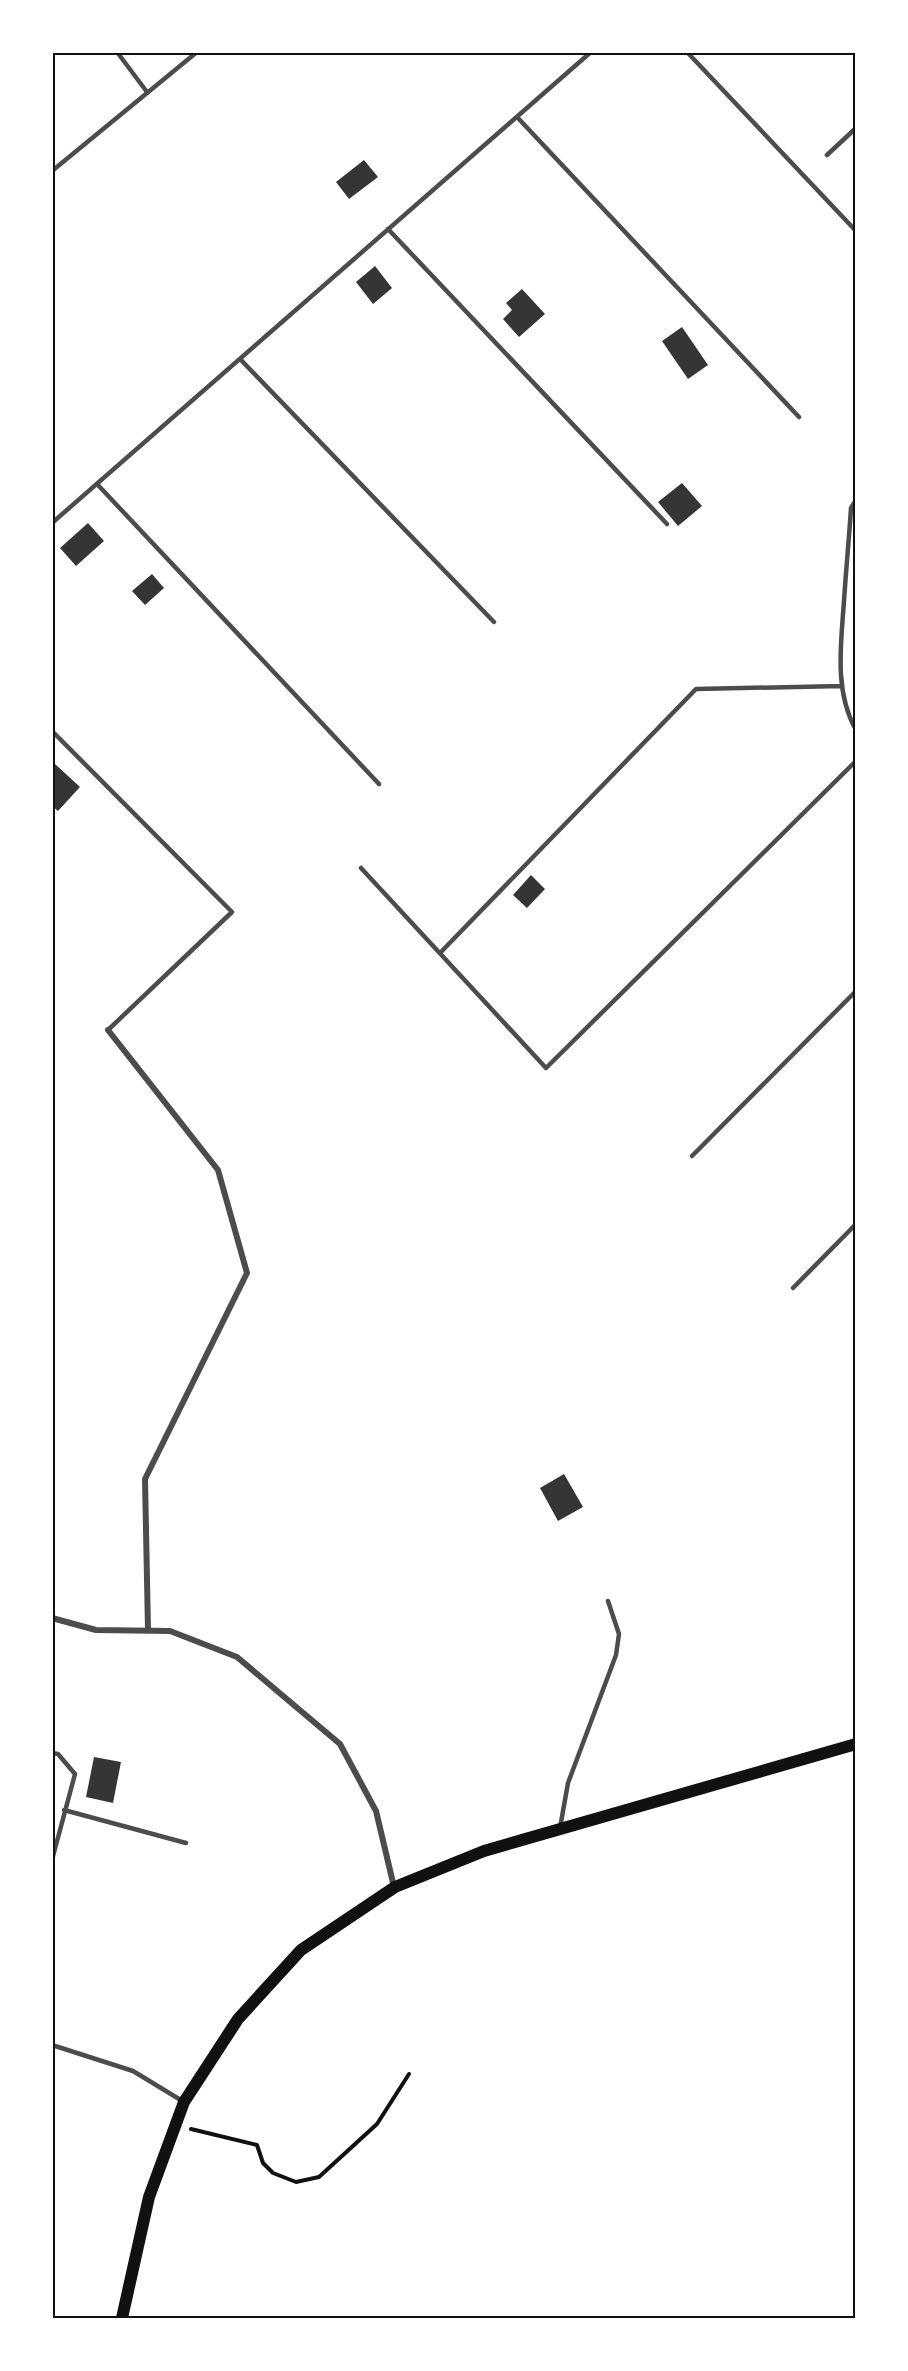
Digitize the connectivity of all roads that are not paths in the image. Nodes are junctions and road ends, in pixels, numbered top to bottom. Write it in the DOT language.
graph roads {
  1 [pos="117,52"];
  2 [pos="197,52"];
  3 [pos="591,52"];
  4 [pos="687,52"];
  5 [pos="147,92"];
  6 [pos="517,117"];
  7 [pos="855,128"];
  8 [pos="827,155"];
  9 [pos="52,171"];
  10 [pos="388,229"];
  11 [pos="855,231"];
  12 [pos="240,359"];
  13 [pos="800,417"];
  14 [pos="97,484"];
  15 [pos="855,500"];
  16 [pos="52,523"];
  17 [pos="668,524"];
  18 [pos="494,622"];
  19 [pos="842,686"];
  20 [pos="855,730"];
  21 [pos="52,731"];
  22 [pos="855,761"];
  23 [pos="379,784"];
  24 [pos="361,868"];
  25 [pos="440,953"];
  26 [pos="855,991"];
  27 [pos="108,1030"];
  28 [pos="692,1156"];
  29 [pos="855,1224"];
  30 [pos="794,1288"];
  31 [pos="608,1601"];
  32 [pos="52,1618"];
  33 [pos="148,1630"];
  34 [pos="855,1744"];
  35 [pos="52,1753"];
  36 [pos="64,1810"];
  37 [pos="560,1828"];
  38 [pos="186,1843"];
  39 [pos="52,1860"];
  40 [pos="394,1887"];
  41 [pos="52,2045"];
  42 [pos="184,2102"];
  43 [pos="122,2319"];
  1 -- 5 [label="lane"];
  2 -- 5 [label="lane"];
  3 -- 6 [label="lane"];
  4 -- 11 [label="lane"];
  5 -- 9 [label="lane"];
  6 -- 10 [label="lane"];
  6 -- 13 [label="lane"];
  7 -- 8 [label="lane"];
  10 -- 12 [label="lane"];
  10 -- 17 [label="lane"];
  12 -- 14 [label="lane"];
  12 -- 18 [label="lane"];
  14 -- 16 [label="lane"];
  14 -- 23 [label="lane"];
  15 -- 19 [label="lane"];
  19 -- 20 [label="lane"];
  19 -- 25 [label="lane"];
  21 -- 27 [label="lane"];
  22 -- 25 [label="lane"];
  24 -- 25 [label="lane"];
  26 -- 28 [label="lane"];
  27 -- 33 [label="street"];
  29 -- 30 [label="lane"];
  31 -- 37 [label="lane"];
  32 -- 33 [label="street"];
  33 -- 40 [label="street"];
  34 -- 37 [label="main road"];
  35 -- 36 [label="lane"];
  36 -- 38 [label="lane"];
  36 -- 39 [label="lane"];
  37 -- 40 [label="main road"];
  40 -- 42 [label="main road"];
  41 -- 42 [label="lane"];
  42 -- 43 [label="main road"];
}
